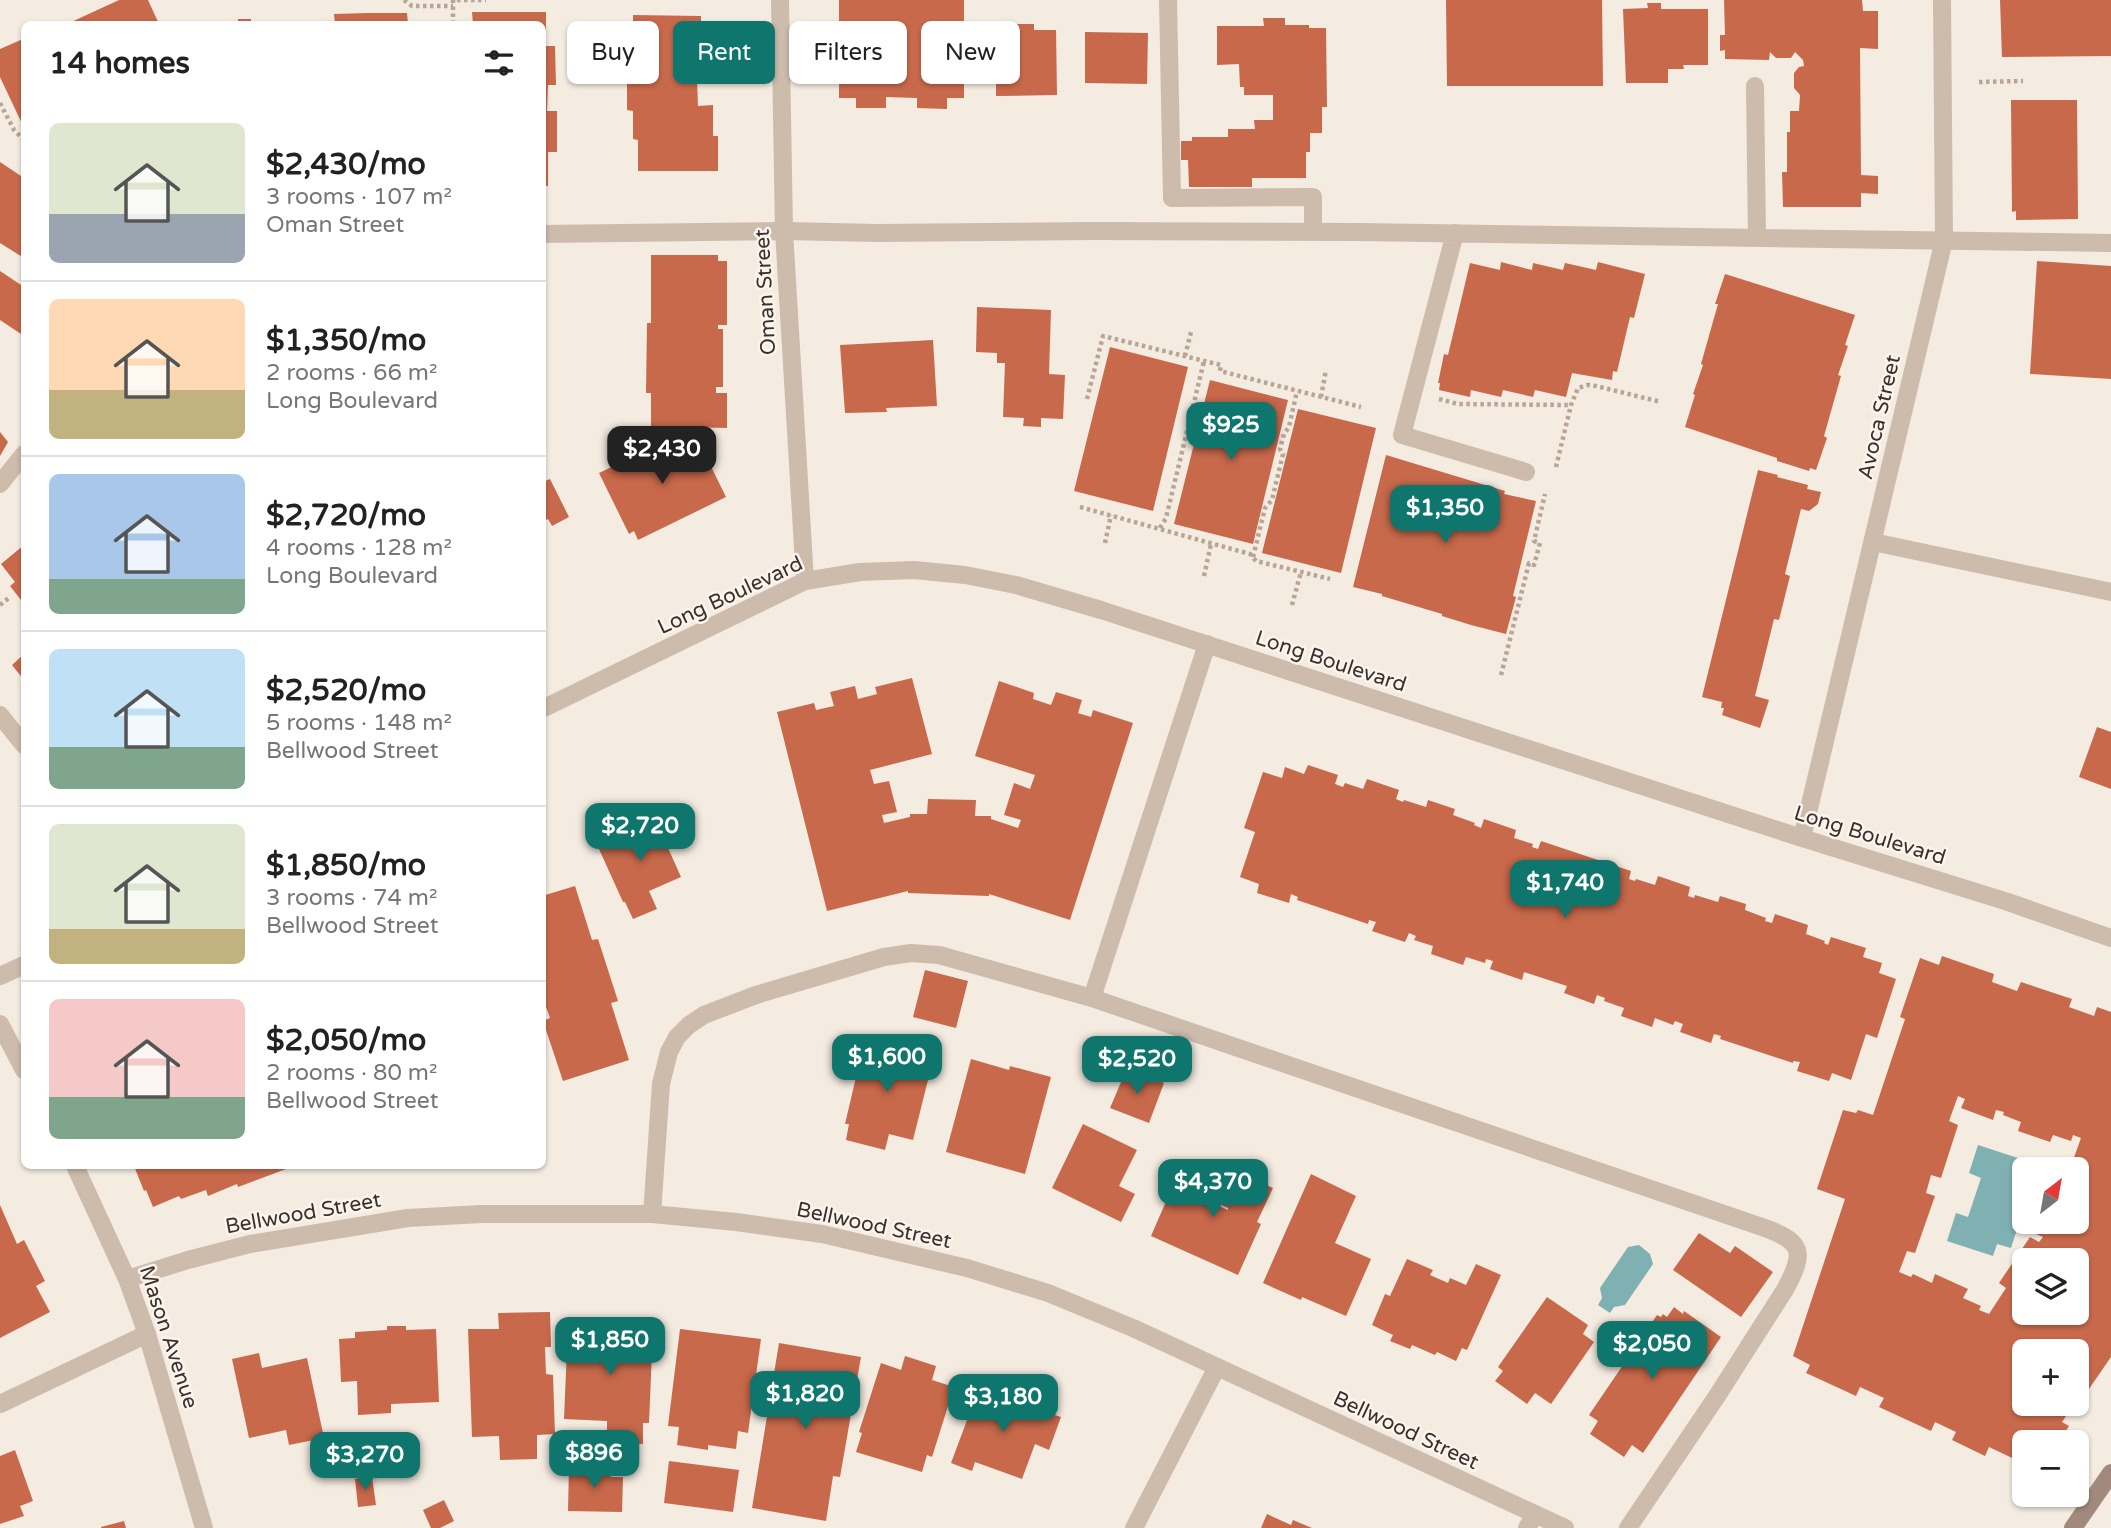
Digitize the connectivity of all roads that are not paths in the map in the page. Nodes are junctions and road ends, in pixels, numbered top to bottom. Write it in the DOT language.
graph roads {
  1 [pos="780,0"];
  2 [pos="1167,0"];
  3 [pos="1942,0"];
  4 [pos="1755,86"];
  5 [pos="784,231"];
  6 [pos="1313,232"];
  7 [pos="1455,233"];
  8 [pos="546,234"];
  9 [pos="1757,238"];
  10 [pos="1944,240"];
  11 [pos="2111,243"];
  12 [pos="21,458"];
  13 [pos="1525,472"];
  14 [pos="0,484"];
  15 [pos="1872,542"];
  16 [pos="805,581"];
  17 [pos="2111,592"];
  18 [pos="1207,644"];
  19 [pos="546,707"];
  20 [pos="0,715"];
  21 [pos="21,741"];
  22 [pos="1802,838"];
  23 [pos="2111,938"];
  24 [pos="21,966"];
  25 [pos="0,976"];
  26 [pos="1092,998"];
  27 [pos="0,1024"];
  28 [pos="21,1064"];
  29 [pos="76,1169"];
  30 [pos="652,1214"];
  31 [pos="127,1279"];
  32 [pos="147,1334"];
  33 [pos="1217,1367"];
  34 [pos="0,1404"];
  35 [pos="2111,1473"];
  36 [pos="1531,1521"];
  37 [pos="204,1528"];
  38 [pos="1134,1528"];
  39 [pos="1565,1528"];
  40 [pos="1628,1528"];
  41 [pos="2073,1528"];
  1 -- 5 [label="street, Oman Street"];
  2 -- 6 [label="street"];
  3 -- 10 [label="street, Avoca Street"];
  4 -- 9 [label="street"];
  5 -- 6 [label="street"];
  5 -- 8 [label="street"];
  5 -- 16 [label="street, Oman Street"];
  6 -- 7 [label="street"];
  7 -- 9 [label="street"];
  7 -- 13 [label="street"];
  9 -- 10 [label="street"];
  10 -- 11 [label="street"];
  10 -- 15 [label="street, Avoca Street"];
  12 -- 14 [label="street"];
  15 -- 17 [label="street"];
  15 -- 22 [label="street, Avoca Street"];
  16 -- 18 [label="street, Long Boulevard"];
  16 -- 19 [label="street, Long Boulevard"];
  18 -- 22 [label="street, Long Boulevard"];
  18 -- 26 [label="street"];
  20 -- 21 [label="street"];
  22 -- 23 [label="street, Long Boulevard"];
  24 -- 25 [label="street"];
  26 -- 30 [label="street"];
  26 -- 40 [label="street"];
  27 -- 28 [label="street"];
  29 -- 31 [label="street, Mason Avenue"];
  30 -- 31 [label="street, Bellwood Street"];
  30 -- 33 [label="street, Bellwood Street"];
  31 -- 32 [label="street, Mason Avenue"];
  32 -- 34 [label="street"];
  32 -- 37 [label="street, Mason Avenue"];
  33 -- 36 [label="street, Bellwood Street"];
  33 -- 38 [label="street"];
  35 -- 41 [label="main road"];
  36 -- 39 [label="street, Bellwood Street"];
}
